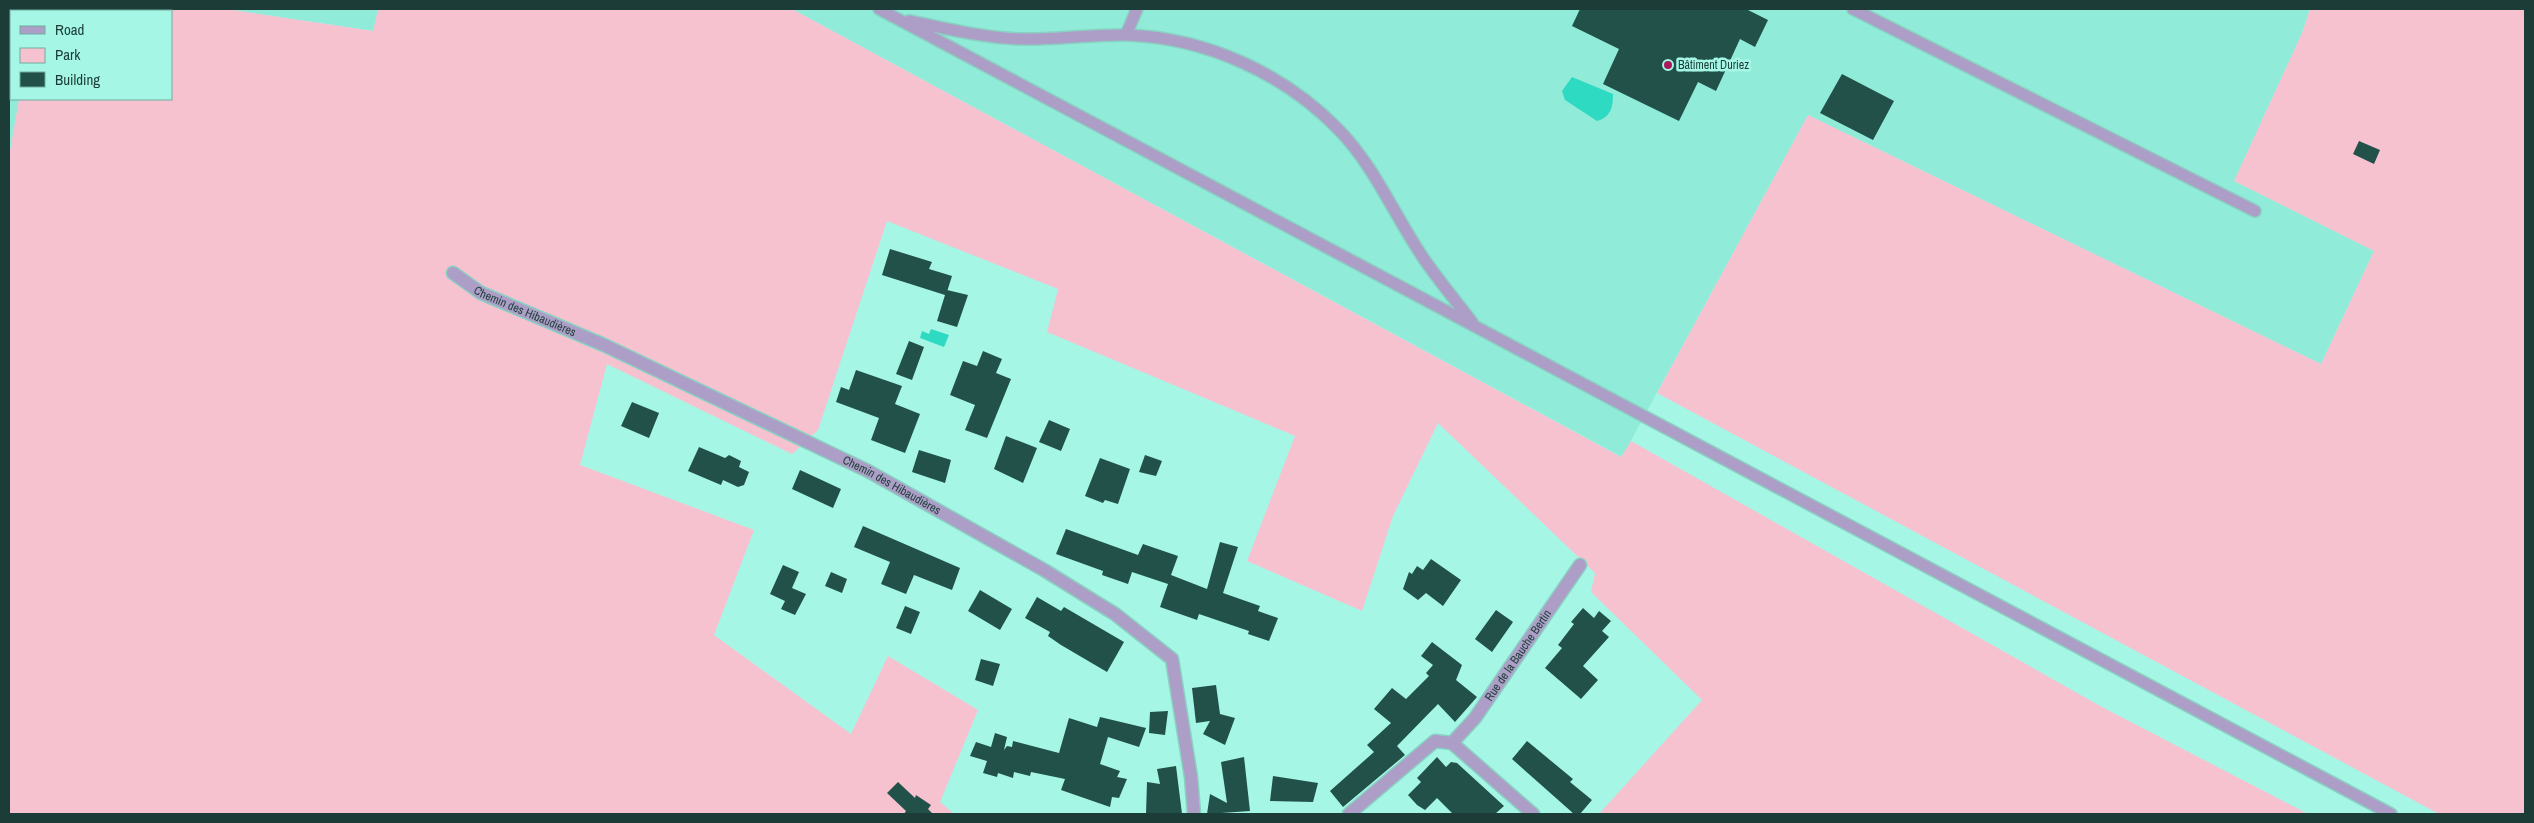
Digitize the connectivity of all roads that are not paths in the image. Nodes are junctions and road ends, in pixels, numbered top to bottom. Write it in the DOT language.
graph roads {
  1 [pos="879,9"];
  2 [pos="1137,9"];
  3 [pos="1857,10"];
  4 [pos="897,19"];
  5 [pos="1126,35"];
  6 [pos="2255,211"];
  7 [pos="453,272"];
  8 [pos="1475,325"];
  9 [pos="1580,565"];
  10 [pos="1452,743"];
  11 [pos="1194,814"];
  12 [pos="1349,814"];
  13 [pos="1533,814"];
  14 [pos="2390,814"];
  1 -- 4 [label="lane"];
  2 -- 5 [label="lane"];
  3 -- 6 [label="lane"];
  4 -- 5 [label="lane"];
  4 -- 8 [label="lane"];
  5 -- 8 [label="lane"];
  7 -- 11 [label="street, Chemin des Hibaudières"];
  8 -- 14 [label="lane"];
  9 -- 10 [label="street, Rue de la Bauche Bertin"];
  10 -- 12 [label="street"];
  10 -- 13 [label="street"];
}
